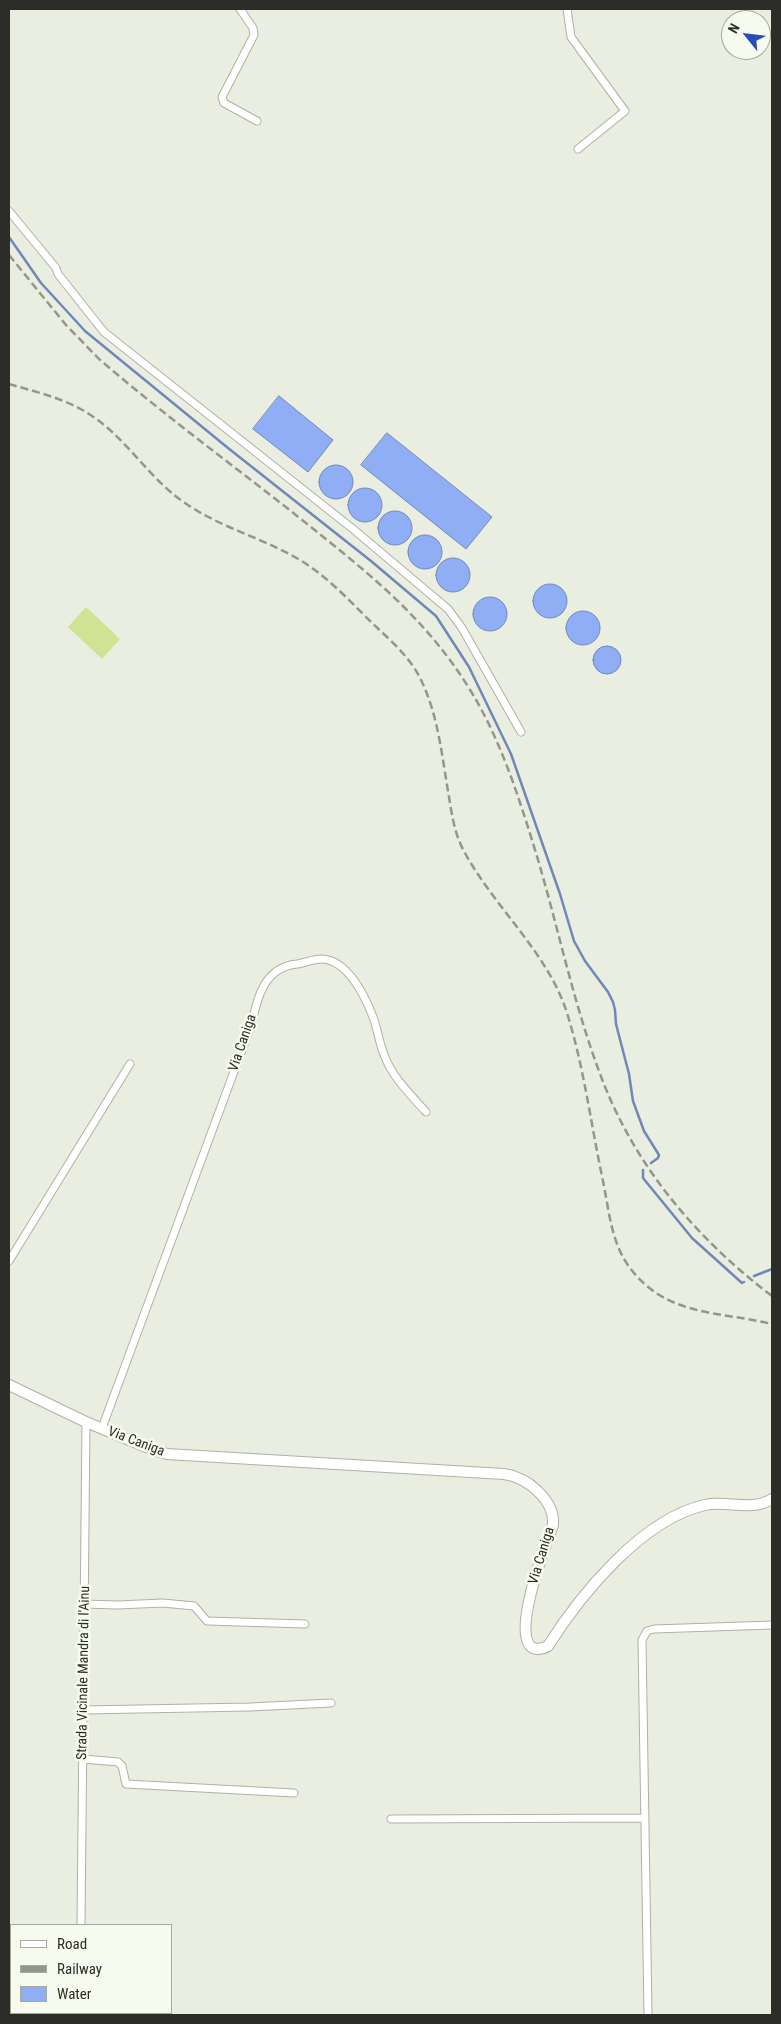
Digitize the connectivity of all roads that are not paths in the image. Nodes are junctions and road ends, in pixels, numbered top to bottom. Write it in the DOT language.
graph roads {
  1 [pos="240,9"];
  2 [pos="567,9"];
  3 [pos="257,121"];
  4 [pos="578,150"];
  5 [pos="9,211"];
  6 [pos="521,732"];
  7 [pos="130,1064"];
  8 [pos="426,1112"];
  9 [pos="9,1261"];
  10 [pos="9,1385"];
  11 [pos="86,1422"];
  12 [pos="102,1428"];
  13 [pos="772,1499"];
  14 [pos="84,1604"];
  15 [pos="305,1624"];
  16 [pos="772,1625"];
  17 [pos="331,1703"];
  18 [pos="83,1710"];
  19 [pos="83,1759"];
  20 [pos="294,1793"];
  21 [pos="645,1818"];
  22 [pos="391,1819"];
  23 [pos="81,1924"];
  24 [pos="648,2015"];
  1 -- 3 [label="street"];
  2 -- 4 [label="street"];
  5 -- 6 [label="street"];
  7 -- 9 [label="street"];
  8 -- 12 [label="street, Via Caniga"];
  10 -- 11 [label="street, Via Caniga"];
  11 -- 12 [label="street, Via Caniga"];
  11 -- 14 [label="street, Strada Vicinale Mandra di l'Ainu"];
  12 -- 13 [label="street, Via Caniga"];
  14 -- 15 [label="street"];
  14 -- 18 [label="street, Strada Vicinale Mandra di l'Ainu"];
  16 -- 21 [label="street"];
  17 -- 18 [label="street"];
  18 -- 19 [label="street, Strada Vicinale Mandra di l'Ainu"];
  19 -- 20 [label="street"];
  19 -- 23 [label="street, Strada Vicinale Mandra di l'Ainu"];
  21 -- 22 [label="street"];
  21 -- 24 [label="street"];
}
